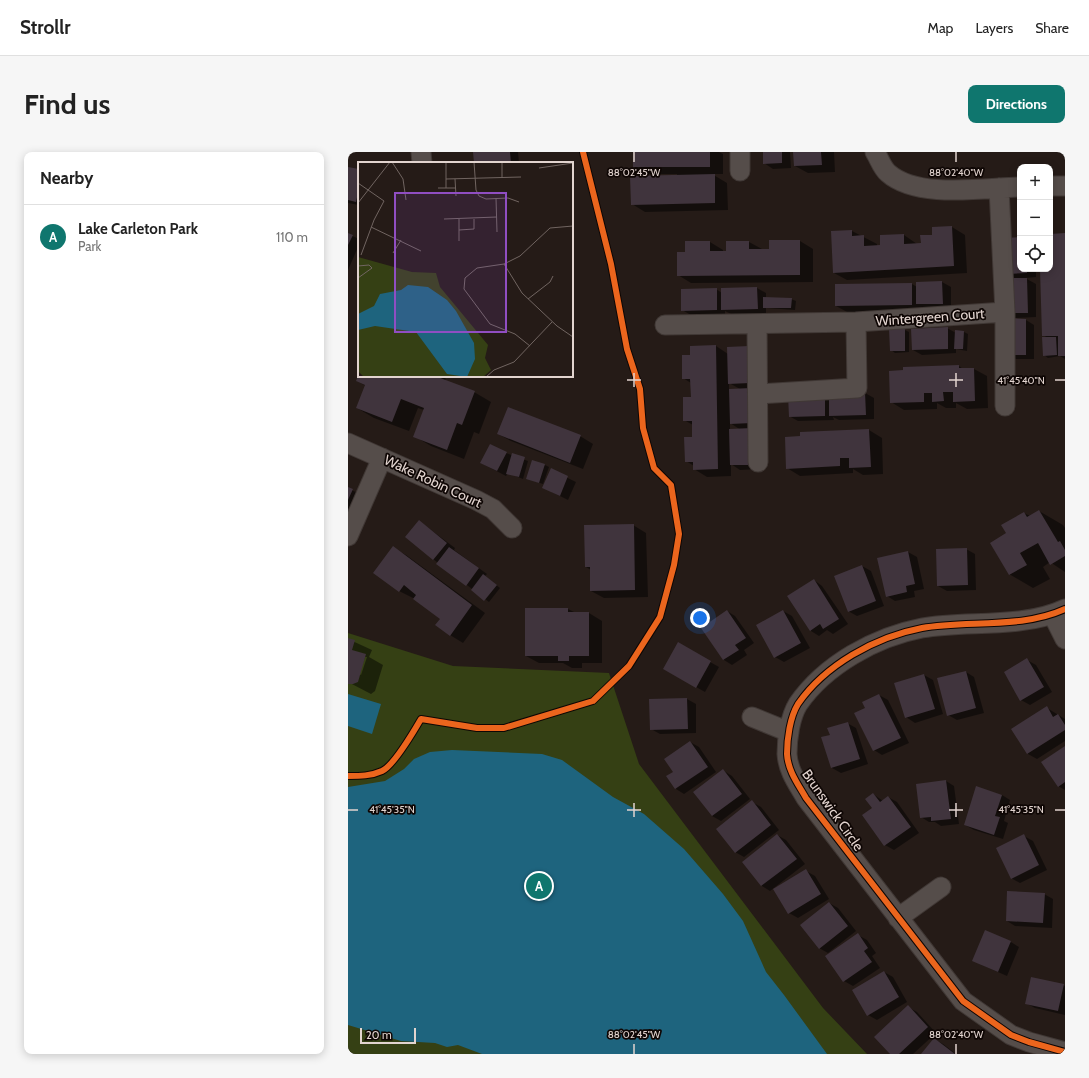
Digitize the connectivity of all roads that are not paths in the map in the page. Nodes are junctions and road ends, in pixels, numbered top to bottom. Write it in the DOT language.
graph roads {
  1 [pos="421,152"];
  2 [pos="740,152"];
  3 [pos="875,152"];
  4 [pos="422,162"];
  5 [pos="740,172"];
  6 [pos="1053,186"];
  7 [pos="1065,186"];
  8 [pos="1017,187"];
  9 [pos="999,188"];
  10 [pos="1004,312"];
  11 [pos="856,322"];
  12 [pos="758,324"];
  13 [pos="665,326"];
  14 [pos="759,394"];
  15 [pos="1005,406"];
  16 [pos="348,443"];
  17 [pos="382,458"];
  18 [pos="758,462"];
  19 [pos="512,528"];
  20 [pos="348,536"];
  21 [pos="1059,612"];
  22 [pos="1065,639"];
  23 [pos="752,717"];
  24 [pos="788,732"];
  25 [pos="941,887"];
  26 [pos="898,918"];
  27 [pos="1065,1052"];
  1 -- 4 [label="street"];
  2 -- 5 [label="street"];
  3 -- 9 [label="street"];
  6 -- 7 [label="street"];
  8 -- 9 [label="street"];
  9 -- 10 [label="street, Wintergreen Court"];
  10 -- 11 [label="street, Wintergreen Court"];
  10 -- 15 [label="street, Wintergreen Court"];
  11 -- 12 [label="street, Wintergreen Court"];
  11 -- 14 [label="street, Wintergreen Court"];
  12 -- 13 [label="street, Wintergreen Court"];
  12 -- 14 [label="street"];
  14 -- 18 [label="street"];
  16 -- 17 [label="street, Wake Robin Court"];
  17 -- 19 [label="street, Wake Robin Court"];
  17 -- 20 [label="street"];
  21 -- 22 [label="street"];
  21 -- 24 [label="street, Brunswick Circle"];
  23 -- 24 [label="street"];
  24 -- 26 [label="street, Brunswick Circle"];
  25 -- 26 [label="street"];
  26 -- 27 [label="street, Brunswick Circle"];
}
